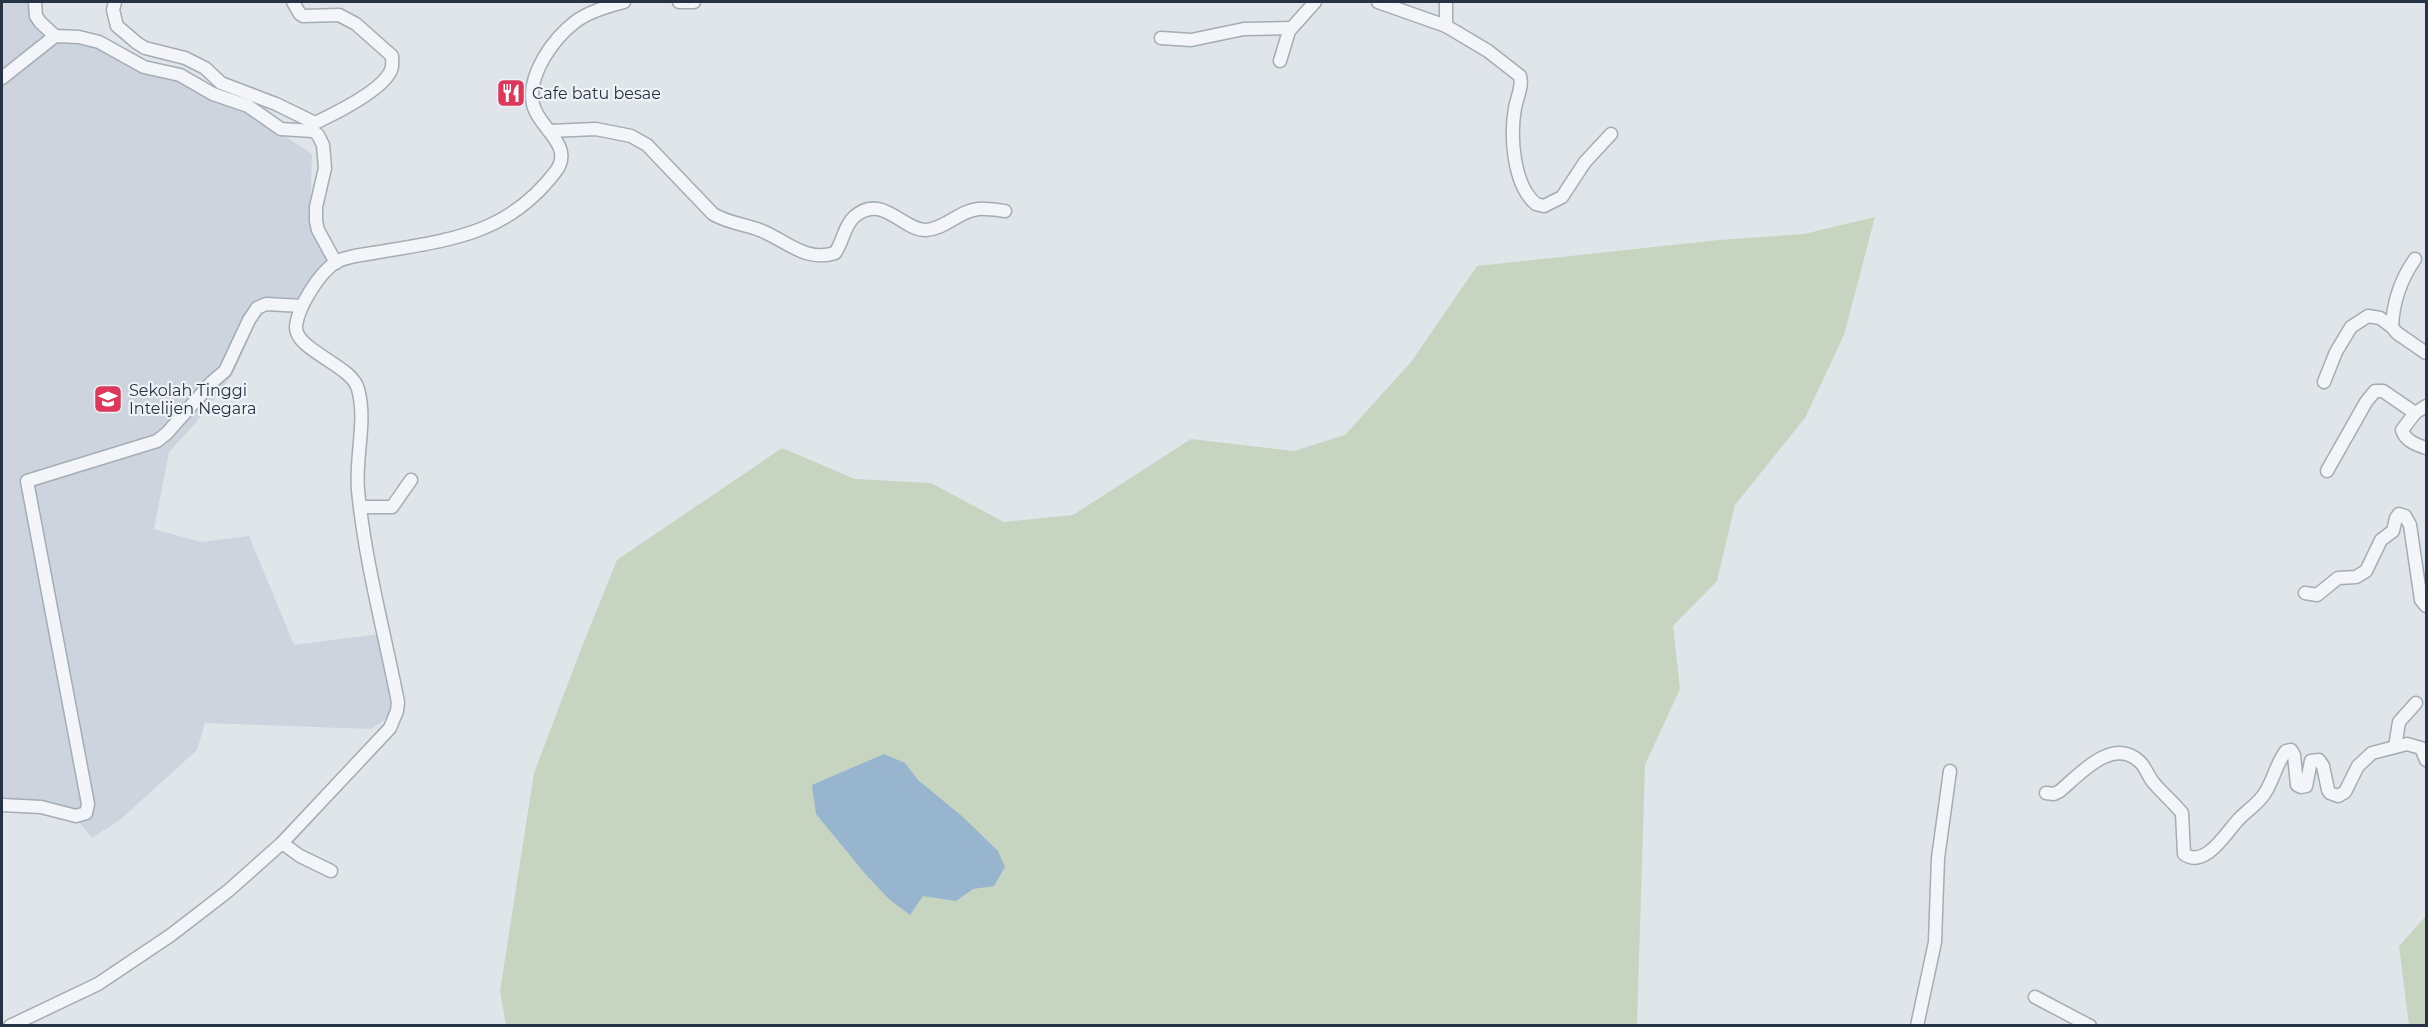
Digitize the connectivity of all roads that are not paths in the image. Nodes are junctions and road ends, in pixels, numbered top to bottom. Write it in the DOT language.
graph roads {
  1 [pos="34,2"];
  2 [pos="115,2"];
  3 [pos="293,2"];
  4 [pos="624,2"];
  5 [pos="680,2"];
  6 [pos="694,2"];
  7 [pos="1316,2"];
  8 [pos="1378,2"];
  9 [pos="1446,2"];
  10 [pos="1446,26"];
  11 [pos="1291,28"];
  12 [pos="55,36"];
  13 [pos="1161,38"];
  14 [pos="1280,61"];
  15 [pos="2,78"];
  16 [pos="314,127"];
  17 [pos="549,131"];
  18 [pos="1611,134"];
  19 [pos="1005,211"];
  20 [pos="2415,259"];
  21 [pos="336,263"];
  22 [pos="302,306"];
  23 [pos="2392,327"];
  24 [pos="2427,353"];
  25 [pos="2324,382"];
  26 [pos="2427,406"];
  27 [pos="2415,413"];
  28 [pos="2427,448"];
  29 [pos="2327,471"];
  30 [pos="411,480"];
  31 [pos="361,507"];
  32 [pos="2306,593"];
  33 [pos="2427,606"];
  34 [pos="2416,703"];
  35 [pos="2424,745"];
  36 [pos="2395,747"];
  37 [pos="2427,760"];
  38 [pos="1950,771"];
  39 [pos="2046,793"];
  40 [pos="2,805"];
  41 [pos="282,843"];
  42 [pos="331,871"];
  43 [pos="2035,997"];
  44 [pos="10,1026"];
  45 [pos="1917,1026"];
  46 [pos="2090,1026"];
  1 -- 12 [label="street"];
  2 -- 16 [label="street"];
  3 -- 16 [label="street"];
  4 -- 17 [label="street"];
  5 -- 6 [label="street"];
  7 -- 11 [label="street"];
  8 -- 10 [label="street"];
  9 -- 10 [label="street"];
  10 -- 18 [label="street"];
  11 -- 13 [label="street"];
  11 -- 14 [label="street"];
  12 -- 15 [label="street"];
  12 -- 16 [label="street"];
  16 -- 21 [label="street"];
  17 -- 19 [label="street"];
  17 -- 21 [label="street"];
  20 -- 23 [label="street"];
  21 -- 22 [label="street"];
  22 -- 31 [label="street"];
  22 -- 40 [label="street"];
  23 -- 24 [label="street"];
  23 -- 25 [label="street"];
  26 -- 27 [label="street"];
  27 -- 28 [label="street"];
  27 -- 29 [label="street"];
  30 -- 31 [label="street"];
  31 -- 41 [label="street"];
  32 -- 33 [label="street"];
  34 -- 36 [label="street"];
  35 -- 36 [label="street"];
  35 -- 37 [label="street"];
  36 -- 39 [label="street"];
  38 -- 45 [label="street"];
  41 -- 42 [label="street"];
  41 -- 44 [label="street"];
  43 -- 46 [label="street"];
}
